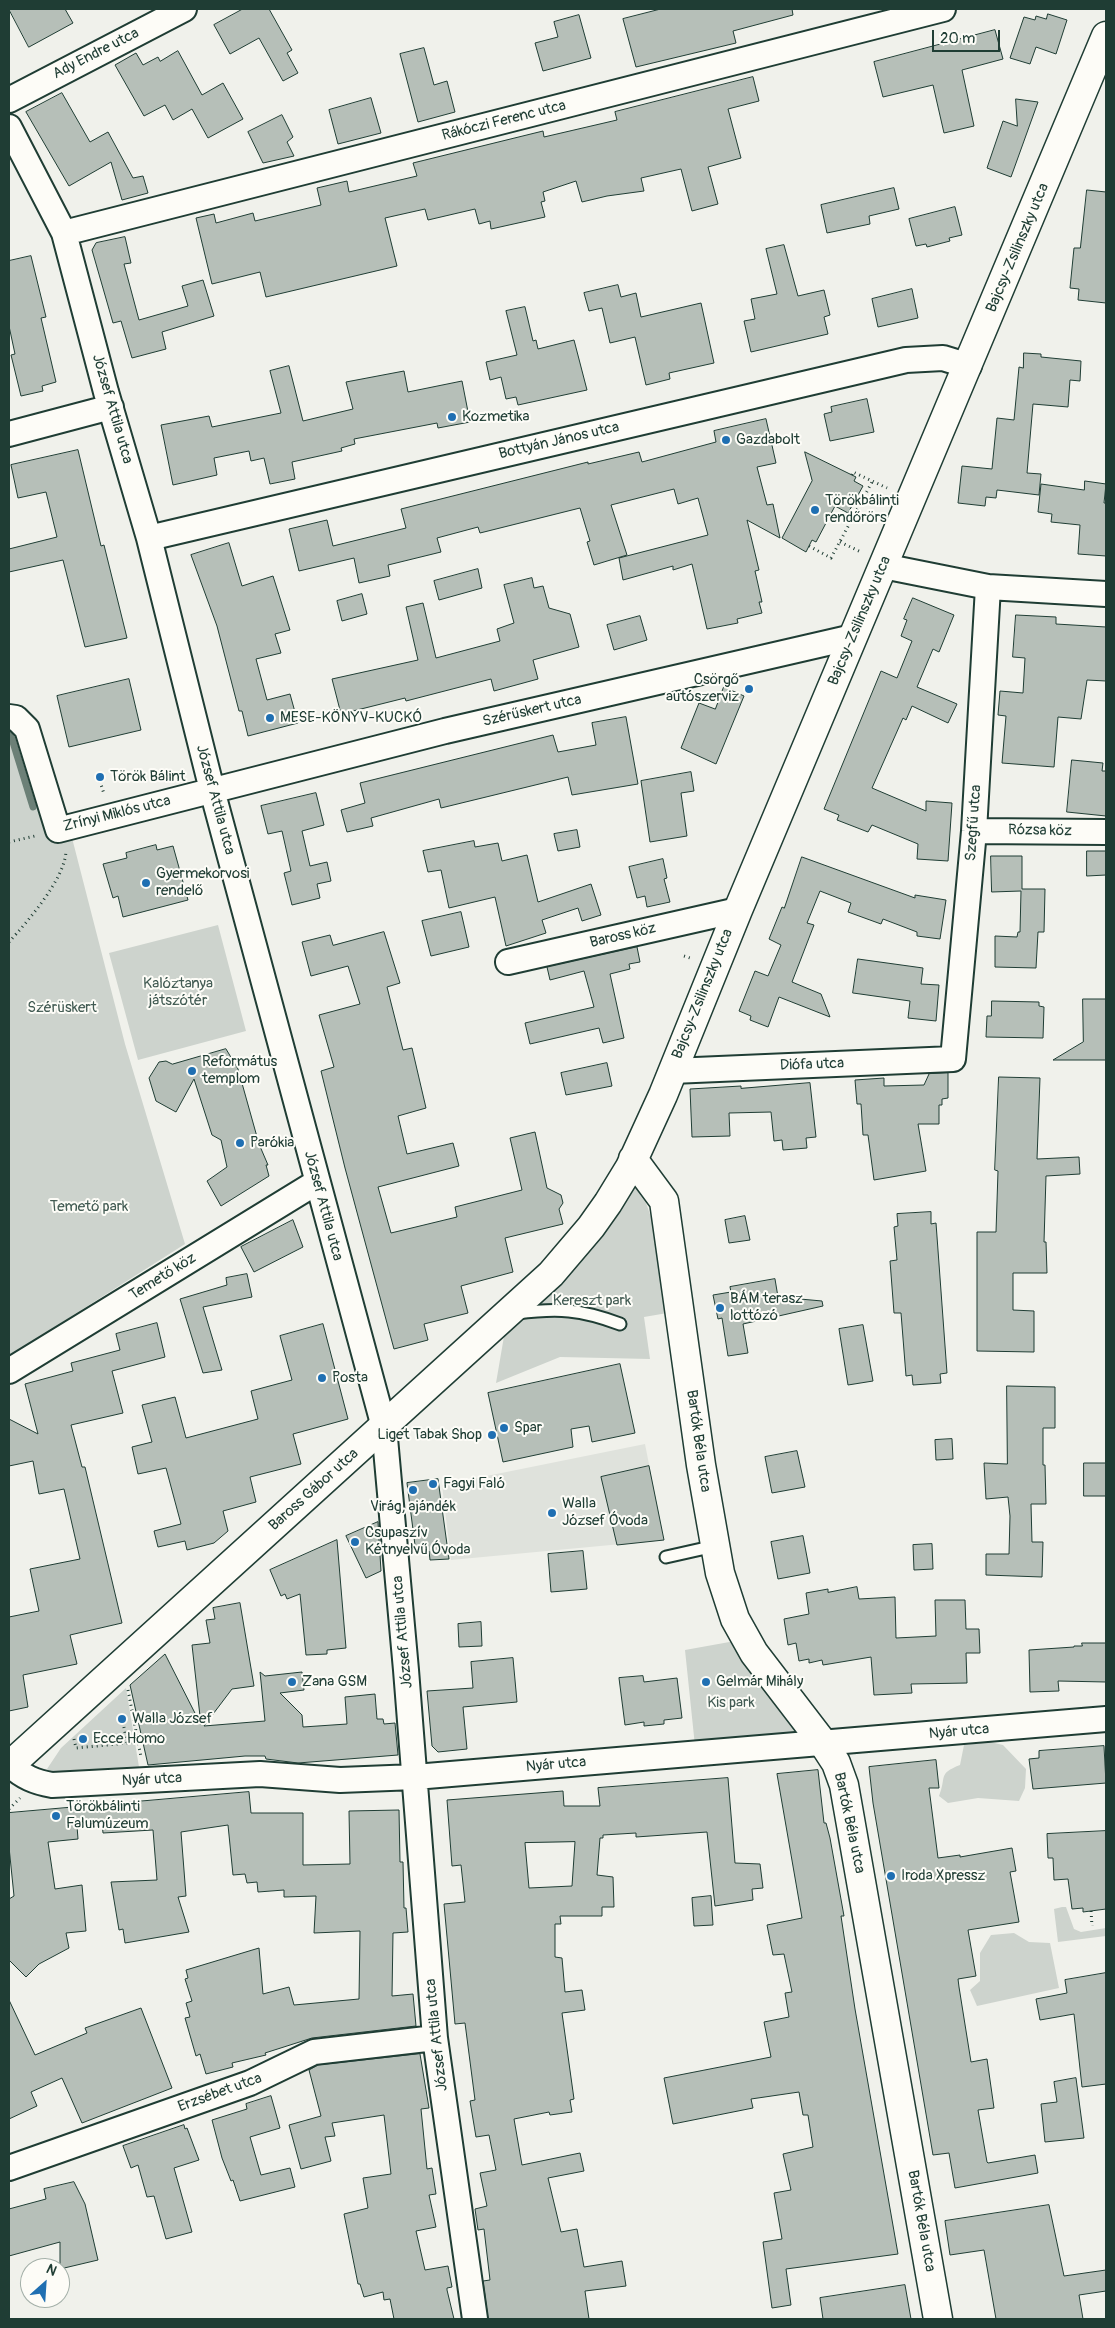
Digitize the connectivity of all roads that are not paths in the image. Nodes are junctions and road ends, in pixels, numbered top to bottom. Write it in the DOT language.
graph roads {
  1 [pos="184,9"];
  2 [pos="944,9"];
  3 [pos="1106,36"];
  4 [pos="9,100"];
  5 [pos="9,127"];
  6 [pos="64,233"];
  7 [pos="969,366"];
  8 [pos="110,407"];
  9 [pos="9,434"];
  10 [pos="149,538"];
  11 [pos="872,559"];
  12 [pos="988,586"];
  13 [pos="1106,594"];
  14 [pos="853,637"];
  15 [pos="9,716"];
  16 [pos="212,790"];
  17 [pos="974,831"];
  18 [pos="1106,832"];
  19 [pos="738,910"];
  20 [pos="508,962"];
  21 [pos="953,1059"];
  22 [pos="672,1071"];
  23 [pos="633,1159"];
  24 [pos="317,1182"];
  25 [pos="608,1202"];
  26 [pos="508,1313"];
  27 [pos="620,1324"];
  28 [pos="9,1371"];
  29 [pos="384,1427"];
  30 [pos="715,1546"];
  31 [pos="666,1557"];
  32 [pos="1106,1718"];
  33 [pos="823,1743"];
  34 [pos="10,1765"];
  35 [pos="415,1777"];
  36 [pos="435,2038"];
  37 [pos="9,2168"];
  38 [pos="475,2319"];
  39 [pos="938,2319"];
  1 -- 4 [label="street, Ady Endre utca"];
  2 -- 6 [label="street, Rákóczi Ferenc utca"];
  3 -- 7 [label="main road, Bajcsy-Zsilinszky utca"];
  5 -- 6 [label="street, József Attila utca"];
  6 -- 8 [label="street, József Attila utca"];
  7 -- 10 [label="street, Bottyán János utca"];
  7 -- 11 [label="main road, Bajcsy-Zsilinszky utca"];
  8 -- 9 [label="street"];
  8 -- 10 [label="street, József Attila utca"];
  10 -- 16 [label="street, József Attila utca"];
  11 -- 12 [label="street"];
  11 -- 14 [label="main road, Bajcsy-Zsilinszky utca"];
  12 -- 13 [label="street"];
  12 -- 17 [label="street, Szegfű utca"];
  14 -- 16 [label="street, Szérűskert utca"];
  14 -- 19 [label="main road, Bajcsy-Zsilinszky utca"];
  15 -- 16 [label="street, Zrínyi Miklós utca"];
  16 -- 24 [label="street, József Attila utca"];
  17 -- 18 [label="street, Rózsa köz"];
  17 -- 21 [label="street, Szegfű utca"];
  19 -- 20 [label="street, Baross köz"];
  19 -- 22 [label="main road, Bajcsy-Zsilinszky utca"];
  21 -- 22 [label="street, Diófa utca"];
  22 -- 23 [label="main road, Bajcsy-Zsilinszky utca"];
  23 -- 25 [label="main road, Bajcsy-Zsilinszky utca"];
  23 -- 30 [label="main road, Bartók Béla utca"];
  24 -- 28 [label="street, Temető köz"];
  24 -- 29 [label="street, József Attila utca"];
  25 -- 26 [label="main road, Baross Gábor utca"];
  26 -- 27 [label="lane"];
  26 -- 29 [label="main road, Baross Gábor utca"];
  29 -- 34 [label="main road, Baross Gábor utca"];
  29 -- 35 [label="street, József Attila utca"];
  30 -- 31 [label="lane"];
  30 -- 33 [label="main road, Bartók Béla utca"];
  32 -- 33 [label="street, Nyár utca"];
  33 -- 35 [label="street, Nyár utca"];
  33 -- 39 [label="main road, Bartók Béla utca"];
  34 -- 35 [label="street, Nyár utca"];
  35 -- 36 [label="street, József Attila utca"];
  36 -- 37 [label="street, Erzsébet utca"];
  36 -- 38 [label="street, József Attila utca"];
}
